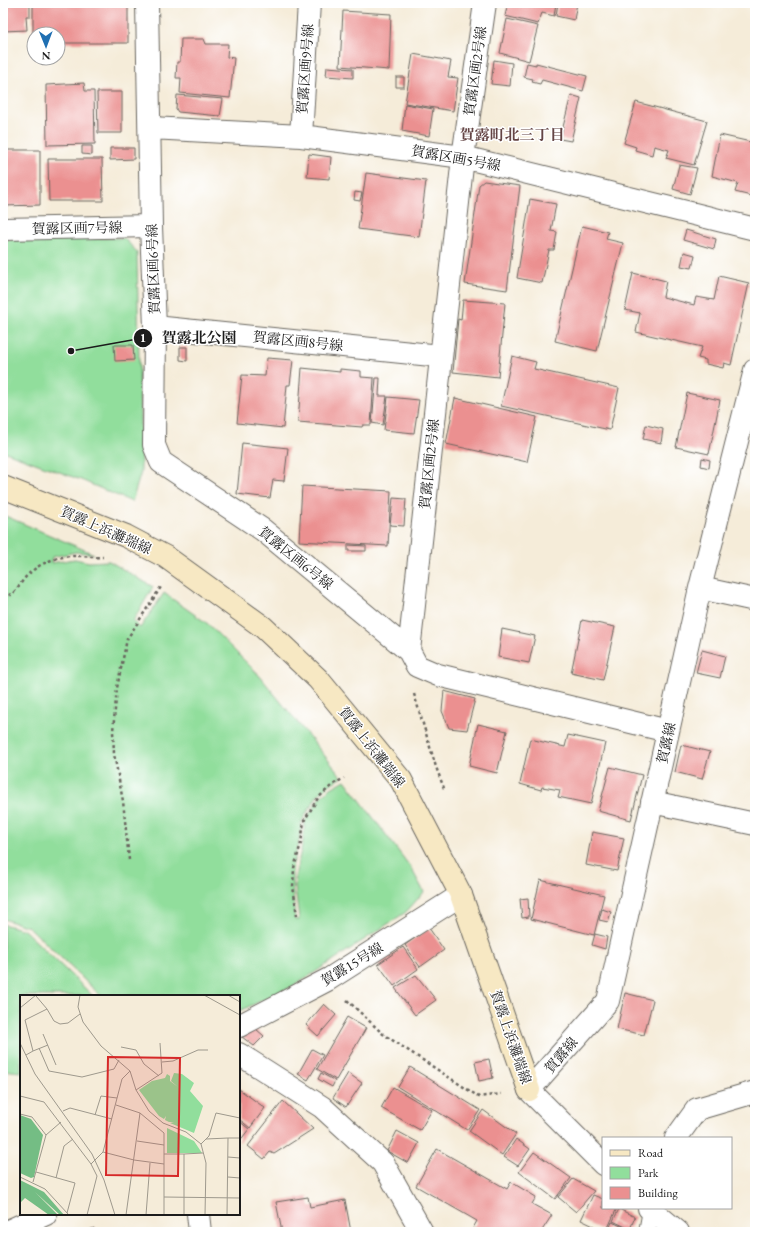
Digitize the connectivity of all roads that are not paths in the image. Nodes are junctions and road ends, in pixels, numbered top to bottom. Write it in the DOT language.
graph roads {
  1 [pos="147,3"];
  2 [pos="309,3"];
  3 [pos="485,3"];
  4 [pos="150,128"];
  5 [pos="301,136"];
  6 [pos="463,157"];
  7 [pos="151,226"];
  8 [pos="3,229"];
  9 [pos="755,229"];
  10 [pos="155,327"];
  11 [pos="441,356"];
  12 [pos="755,370"];
  13 [pos="3,487"];
  14 [pos="700,588"];
  15 [pos="755,600"];
  16 [pos="409,651"];
  17 [pos="668,731"];
  18 [pos="652,802"];
  19 [pos="755,824"];
  20 [pos="461,895"];
  21 [pos="240,1025"];
  22 [pos="240,1055"];
  23 [pos="529,1090"];
  24 [pos="755,1092"];
  25 [pos="677,1137"];
  26 [pos="602,1163"];
  27 [pos="650,1209"];
  28 [pos="44,1215"];
  29 [pos="198,1215"];
  30 [pos="12,1231"];
  31 [pos="200,1232"];
  32 [pos="422,1232"];
  33 [pos="647,1232"];
  34 [pos="678,1232"];
  1 -- 4 [label="street, 賀露区画6号線"];
  2 -- 5 [label="street, 賀露区画9号線"];
  3 -- 6 [label="street, 賀露区画2号線"];
  4 -- 5 [label="street, 賀露区画5号線"];
  4 -- 7 [label="street, 賀露区画6号線"];
  5 -- 6 [label="street, 賀露区画5号線"];
  6 -- 9 [label="street, 賀露区画5号線"];
  6 -- 11 [label="street, 賀露区画2号線"];
  7 -- 8 [label="street, 賀露区画7号線"];
  7 -- 10 [label="street, 賀露区画6号線"];
  10 -- 11 [label="street, 賀露区画8号線"];
  10 -- 16 [label="street, 賀露区画6号線"];
  11 -- 16 [label="street, 賀露区画2号線"];
  12 -- 14 [label="street, 賀露線"];
  13 -- 20 [label="street, 賀露上浜灘端線"];
  14 -- 15 [label="street"];
  14 -- 17 [label="street, 賀露線"];
  16 -- 17 [label="street"];
  17 -- 18 [label="street, 賀露線"];
  18 -- 19 [label="street"];
  18 -- 23 [label="street, 賀露線"];
  20 -- 21 [label="street, 賀露15号線"];
  20 -- 23 [label="street, 賀露上浜灘端線"];
  22 -- 32 [label="street"];
  23 -- 26 [label="street, 賀露上浜灘端線"];
  24 -- 25 [label="street"];
  27 -- 33 [label="lane"];
  27 -- 34 [label="street"];
  28 -- 30 [label="street"];
  29 -- 31 [label="street"];
}
